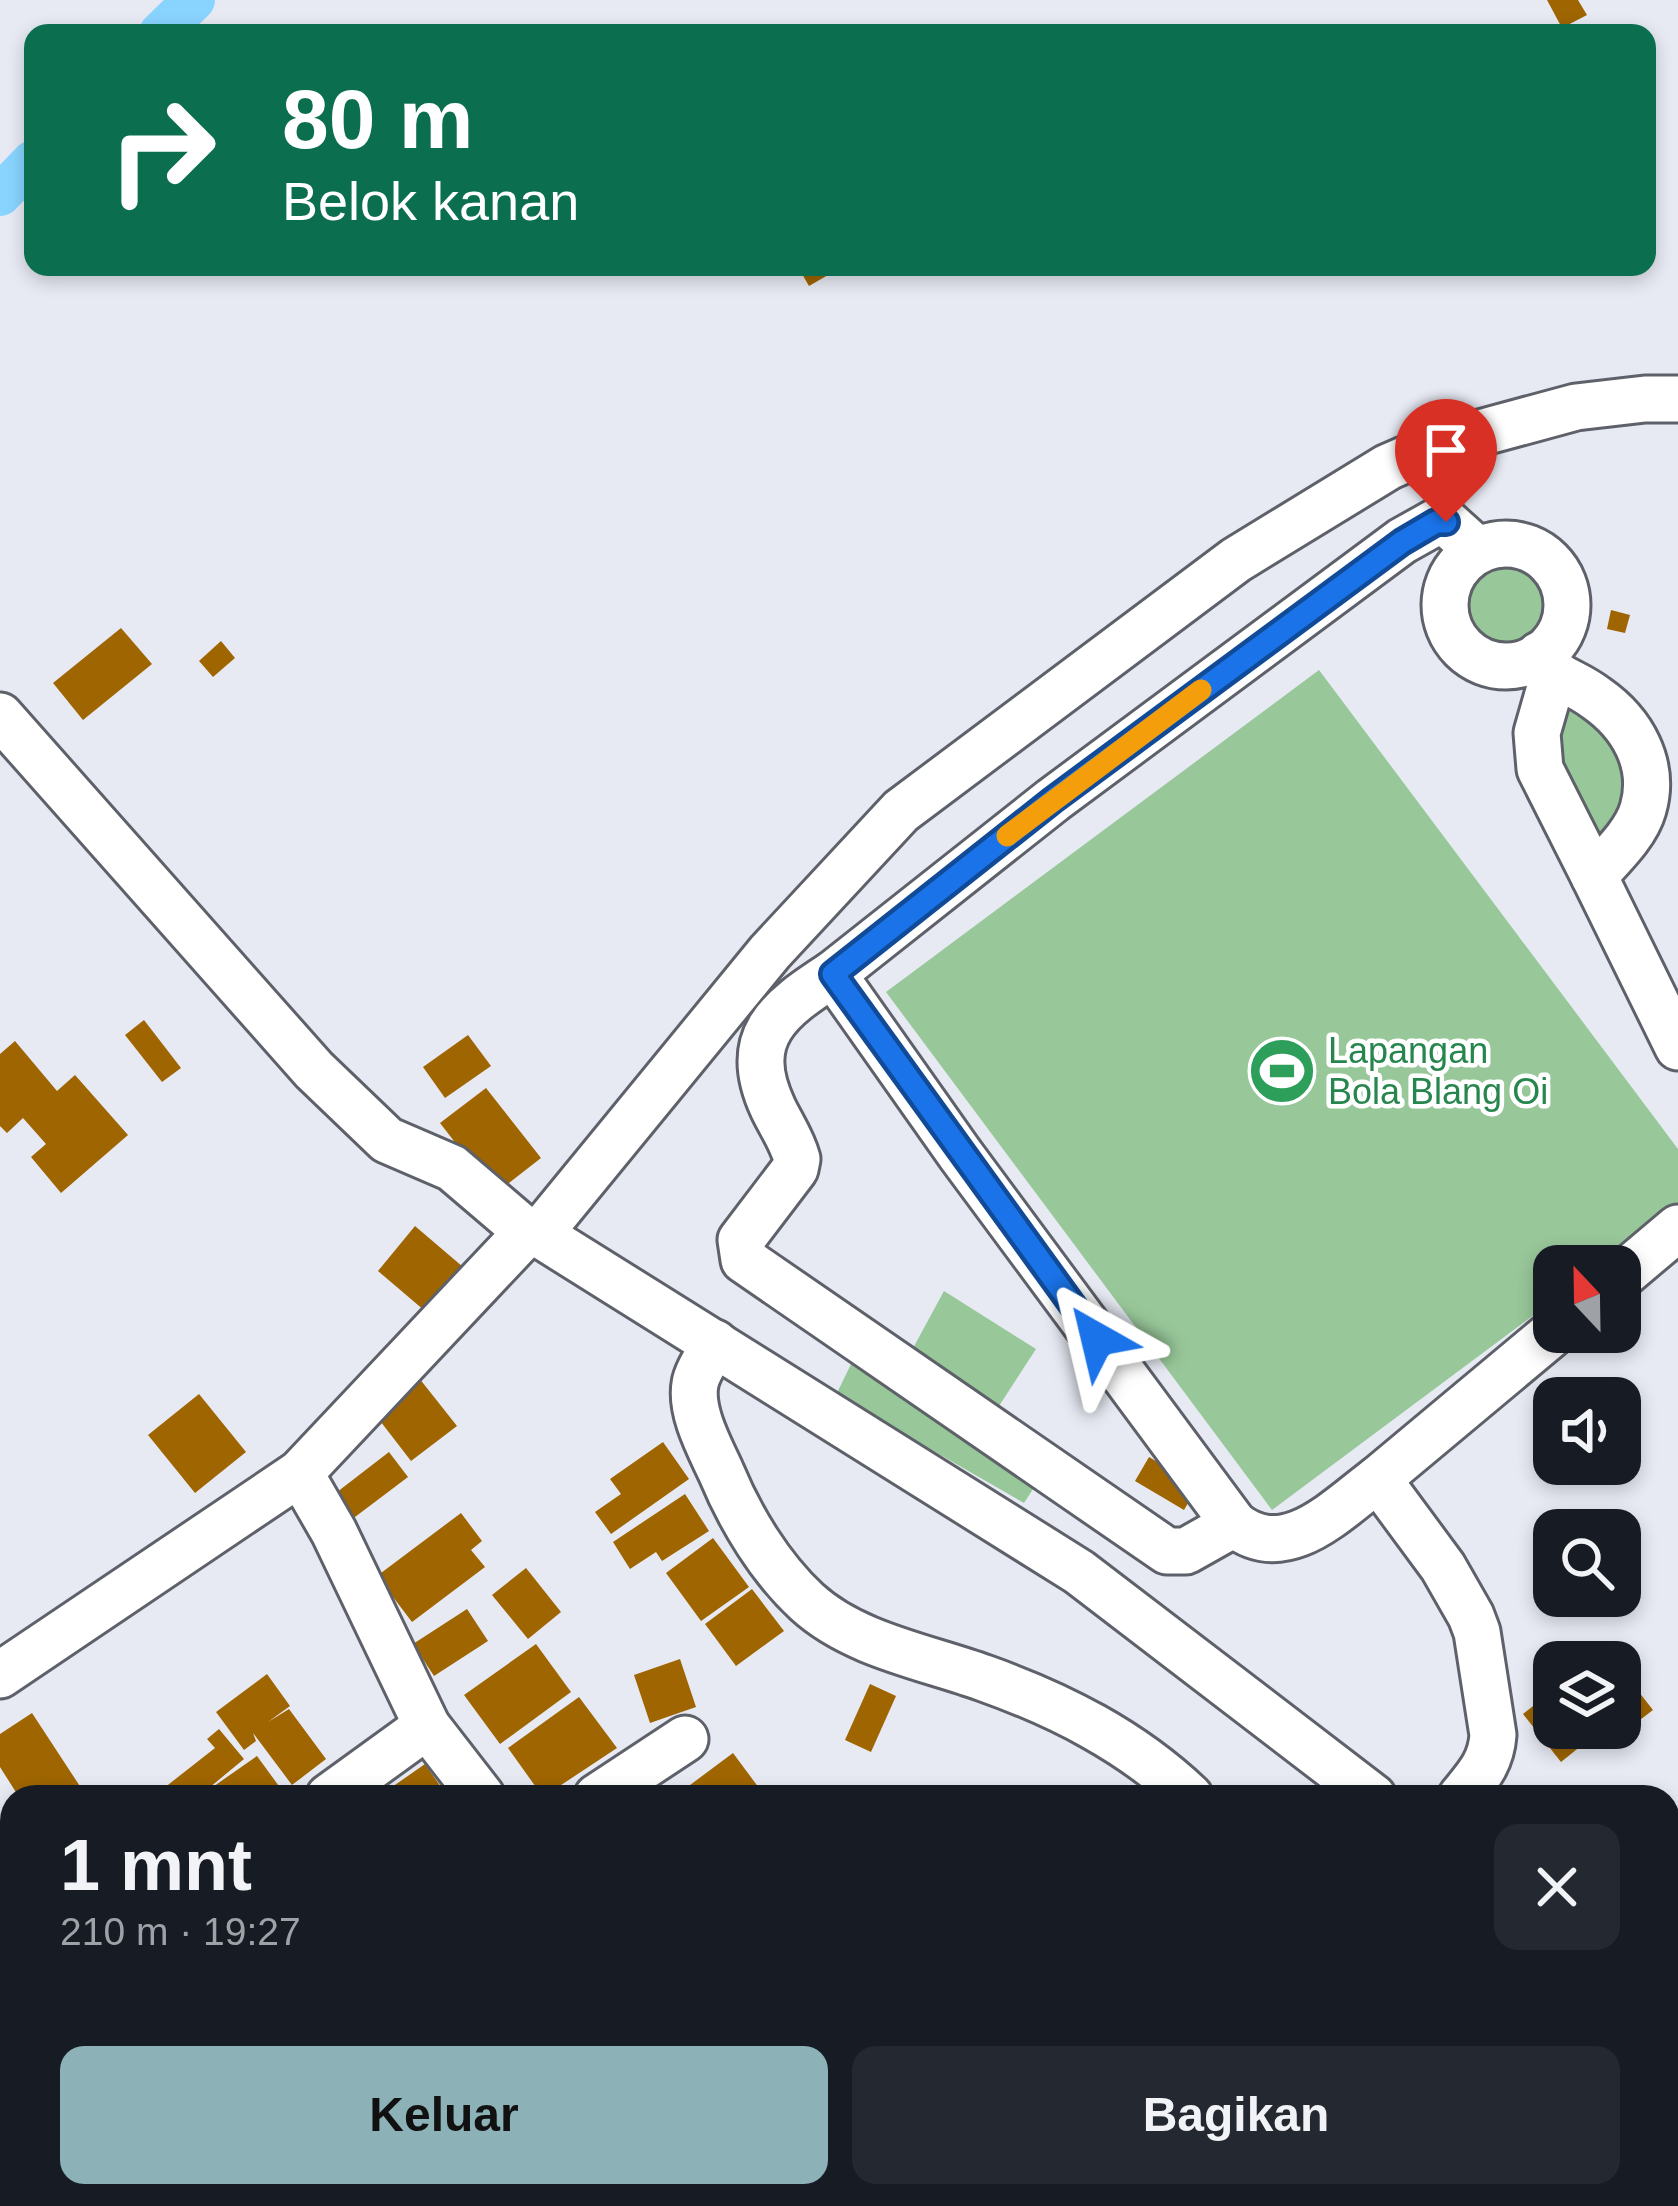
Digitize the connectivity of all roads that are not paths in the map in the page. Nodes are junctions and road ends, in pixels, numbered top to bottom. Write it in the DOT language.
graph roads {
  1 [pos="1678,399"];
  2 [pos="1464,563"];
  3 [pos="1546,666"];
  4 [pos="0,716"];
  5 [pos="1594,876"];
  6 [pos="833,974"];
  7 [pos="1678,1047"];
  8 [pos="1678,1228"];
  9 [pos="533,1233"];
  10 [pos="1641,1259"];
  11 [pos="715,1343"];
  12 [pos="1533,1350"];
  13 [pos="300,1473"];
  14 [pos="1378,1479"];
  15 [pos="1234,1524"];
  16 [pos="0,1675"];
  17 [pos="427,1726"];
  18 [pos="685,1739"];
  19 [pos="346,1785"];
  20 [pos="473,1785"];
  21 [pos="615,1785"];
  22 [pos="1175,1785"];
  23 [pos="1357,1785"];
  24 [pos="1471,1785"];
  1 -- 9 [label="street"];
  2 -- 3 [label="street"];
  2 -- 3 [label="street"];
  2 -- 6 [label="street"];
  3 -- 5 [label="street"];
  3 -- 5 [label="street"];
  4 -- 9 [label="street"];
  5 -- 7 [label="street"];
  6 -- 15 [label="street"];
  6 -- 15 [label="street"];
  8 -- 10 [label="street"];
  9 -- 11 [label="street"];
  9 -- 13 [label="street"];
  11 -- 22 [label="street"];
  11 -- 23 [label="street"];
  12 -- 14 [label="street"];
  13 -- 16 [label="street"];
  13 -- 17 [label="street"];
  14 -- 15 [label="street"];
  14 -- 24 [label="street"];
  17 -- 19 [label="street"];
  17 -- 20 [label="street"];
  18 -- 21 [label="street"];
}
